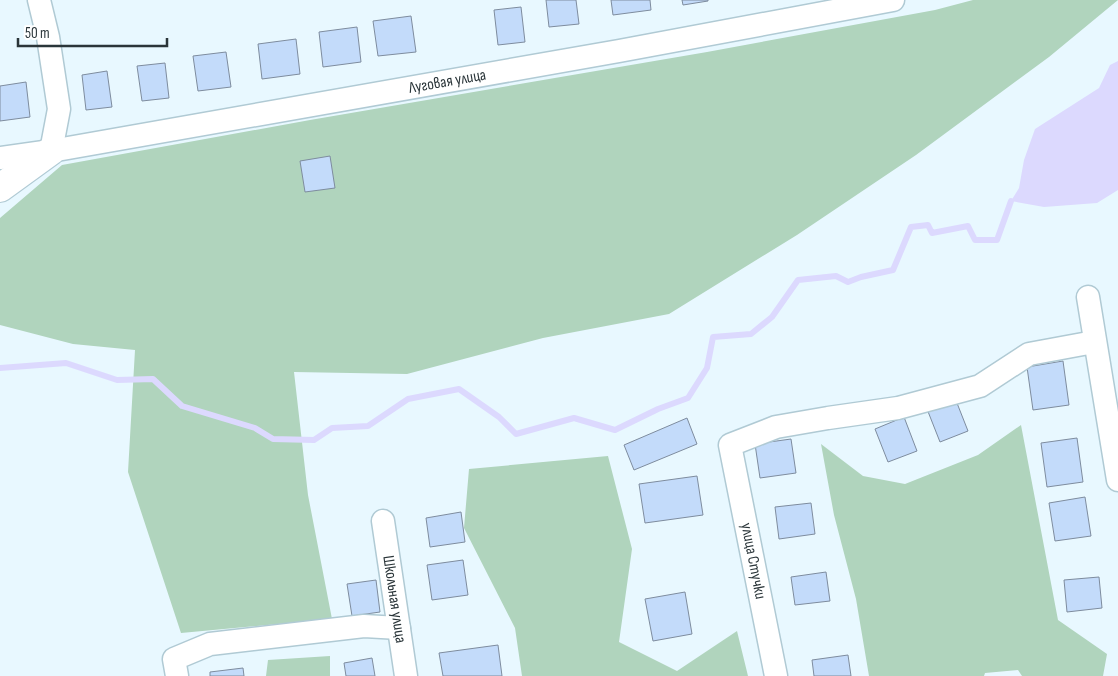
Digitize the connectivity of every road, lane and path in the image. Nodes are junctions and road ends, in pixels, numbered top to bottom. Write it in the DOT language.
graph roads {
  1 [pos="39,0"];
  2 [pos="893,0"];
  3 [pos="51,151"];
  4 [pos="0,158"];
  5 [pos="0,188"];
  6 [pos="1088,297"];
  7 [pos="1094,342"];
  8 [pos="1118,480"];
  9 [pos="383,521"];
  10 [pos="399,628"];
  11 [pos="175,667"];
  12 [pos="406,676"];
  13 [pos="776,676"];
  1 -- 3 [label="street"];
  2 -- 3 [label="street, Луговая улица"];
  3 -- 4 [label="street, Луговая улица"];
  3 -- 5 [label="street"];
  6 -- 7 [label="street"];
  7 -- 8 [label="street"];
  7 -- 13 [label="street, улица Стучки"];
  9 -- 10 [label="street, Школьная улица"];
  10 -- 11 [label="street"];
  10 -- 12 [label="street, Школьная улица"];
}
